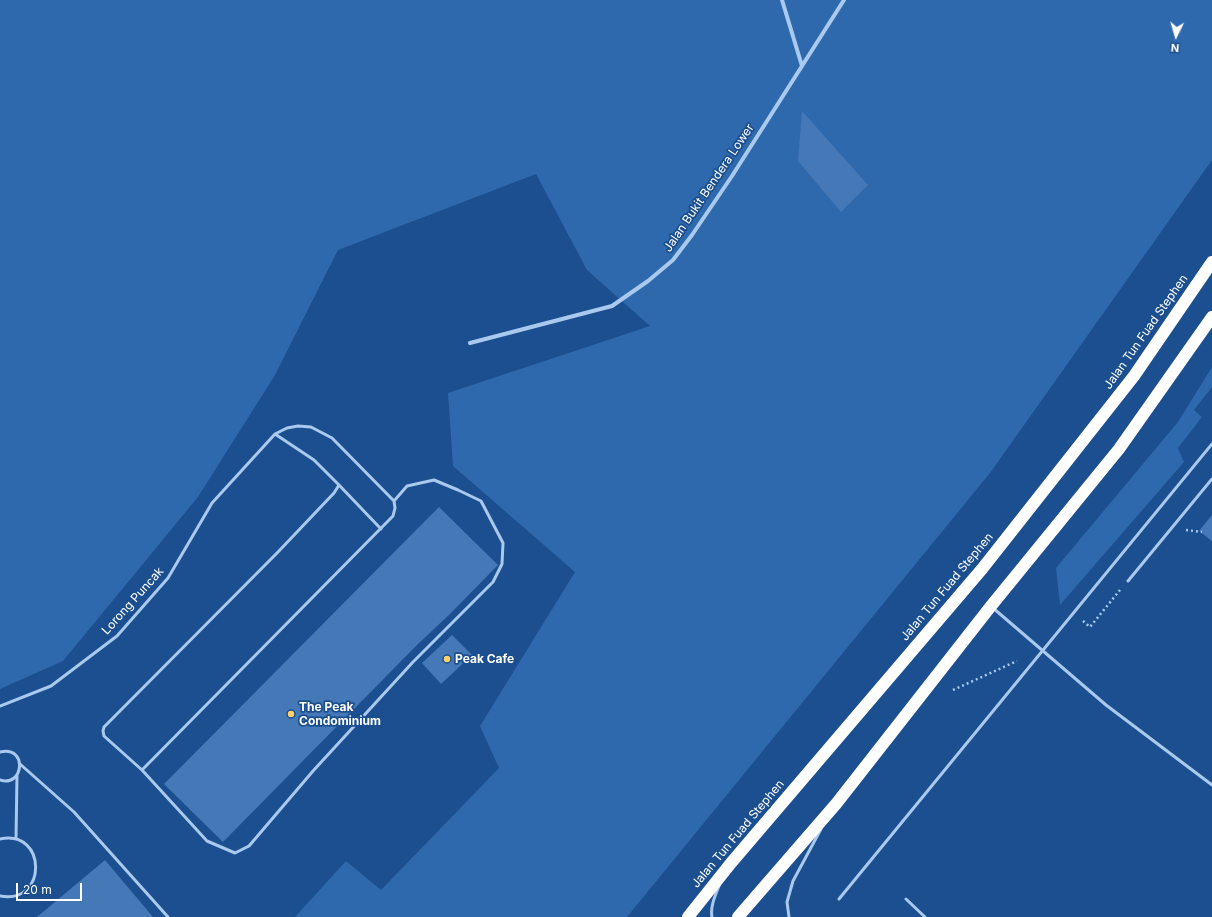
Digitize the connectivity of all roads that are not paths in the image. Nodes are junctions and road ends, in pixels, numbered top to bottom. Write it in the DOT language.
graph roads {
  1 [pos="782,0"];
  2 [pos="844,0"];
  3 [pos="802,66"];
  4 [pos="1212,262"];
  5 [pos="1212,317"];
  6 [pos="470,343"];
  7 [pos="275,434"];
  8 [pos="1212,444"];
  9 [pos="1212,479"];
  10 [pos="339,485"];
  11 [pos="394,501"];
  12 [pos="381,529"];
  13 [pos="1128,581"];
  14 [pos="991,606"];
  15 [pos="1043,650"];
  16 [pos="0,706"];
  17 [pos="0,752"];
  18 [pos="20,764"];
  19 [pos="142,770"];
  20 [pos="17,774"];
  21 [pos="0,780"];
  22 [pos="1212,785"];
  23 [pos="836,804"];
  24 [pos="0,839"];
  25 [pos="16,839"];
  26 [pos="731,863"];
  27 [pos="0,896"];
  28 [pos="839,899"];
  29 [pos="906,899"];
  30 [pos="168,917"];
  31 [pos="688,917"];
  32 [pos="712,917"];
  33 [pos="738,917"];
  34 [pos="789,917"];
  35 [pos="925,917"];
  1 -- 3 [label="street"];
  2 -- 3 [label="street, Jalan Bukit Bendera Lower"];
  3 -- 6 [label="street, Jalan Bukit Bendera Lower"];
  4 -- 26 [label="highway, Jalan Tun Fuad Stephen"];
  5 -- 14 [label="highway"];
  7 -- 10 [label="lane"];
  7 -- 11 [label="lane"];
  7 -- 16 [label="lane, Lorong Puncak"];
  8 -- 15 [label="lane"];
  9 -- 13 [label="lane"];
  10 -- 12 [label="lane"];
  10 -- 19 [label="lane"];
  11 -- 12 [label="lane"];
  11 -- 19 [label="lane"];
  12 -- 19 [label="lane"];
  14 -- 15 [label="lane"];
  14 -- 23 [label="highway"];
  15 -- 22 [label="lane"];
  15 -- 28 [label="lane"];
  17 -- 18 [label="lane"];
  18 -- 20 [label="lane"];
  18 -- 30 [label="lane"];
  20 -- 21 [label="lane"];
  20 -- 25 [label="lane"];
  23 -- 33 [label="highway"];
  23 -- 34 [label="lane"];
  24 -- 25 [label="lane"];
  25 -- 27 [label="lane"];
  26 -- 31 [label="highway, Jalan Tun Fuad Stephen"];
  26 -- 32 [label="lane"];
  29 -- 35 [label="lane"];
}
